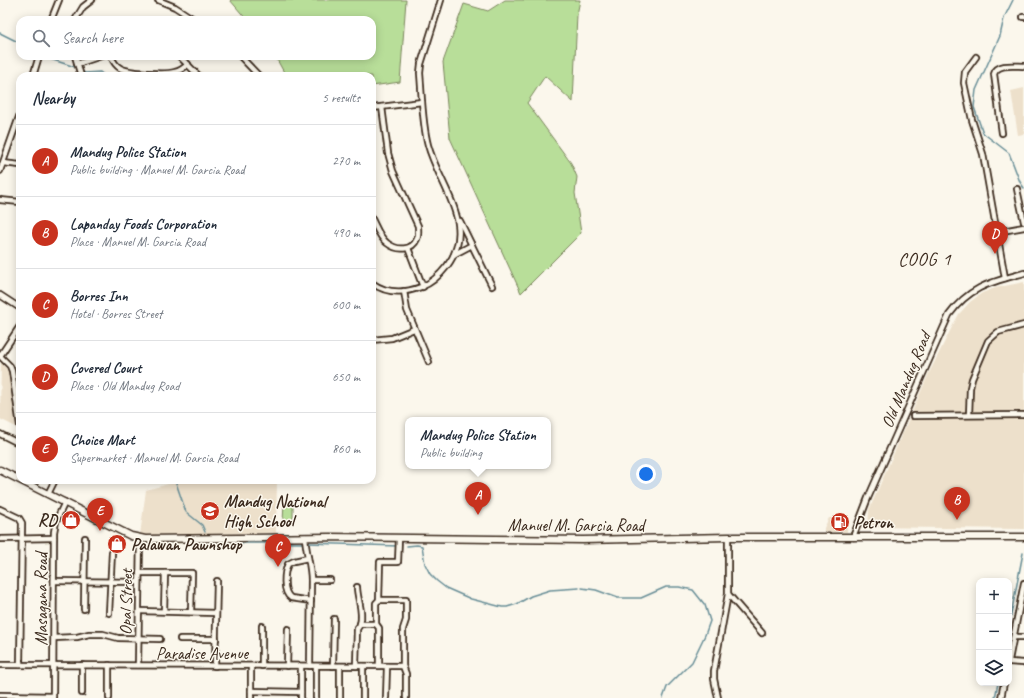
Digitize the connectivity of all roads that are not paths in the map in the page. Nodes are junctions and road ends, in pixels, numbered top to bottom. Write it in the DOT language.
graph roads {
  1 [pos="59,0"];
  2 [pos="92,0"];
  3 [pos="158,0"];
  4 [pos="441,0"];
  5 [pos="53,16"];
  6 [pos="78,16"];
  7 [pos="188,16"];
  8 [pos="976,57"];
  9 [pos="39,60"];
  10 [pos="76,60"];
  11 [pos="89,60"];
  12 [pos="112,60"];
  13 [pos="184,60"];
  14 [pos="244,60"];
  15 [pos="77,64"];
  16 [pos="188,64"];
  17 [pos="1024,66"];
  18 [pos="35,72"];
  19 [pos="80,72"];
  20 [pos="150,72"];
  21 [pos="174,72"];
  22 [pos="195,72"];
  23 [pos="255,72"];
  24 [pos="422,102"];
  25 [pos="382,107"];
  26 [pos="376,108"];
  27 [pos="16,126"];
  28 [pos="1002,133"];
  29 [pos="3,163"];
  30 [pos="16,165"];
  31 [pos="0,171"];
  32 [pos="1018,190"];
  33 [pos="0,200"];
  34 [pos="16,202"];
  35 [pos="458,218"];
  36 [pos="1024,222"];
  37 [pos="376,226"];
  38 [pos="1024,227"];
  39 [pos="998,232"];
  40 [pos="472,245"];
  41 [pos="408,248"];
  42 [pos="455,254"];
  43 [pos="1024,273"];
  44 [pos="1005,278"];
  45 [pos="376,286"];
  46 [pos="492,286"];
  47 [pos="423,287"];
  48 [pos="404,291"];
  49 [pos="0,294"];
  50 [pos="16,305"];
  51 [pos="1024,325"];
  52 [pos="414,329"];
  53 [pos="16,333"];
  54 [pos="376,340"];
  55 [pos="0,356"];
  56 [pos="429,362"];
  57 [pos="16,398"];
  58 [pos="969,415"];
  59 [pos="1024,415"];
  60 [pos="913,416"];
  61 [pos="0,434"];
  62 [pos="16,442"];
  63 [pos="0,470"];
  64 [pos="16,478"];
  65 [pos="28,484"];
  66 [pos="53,484"];
  67 [pos="48,494"];
  68 [pos="65,502"];
  69 [pos="0,509"];
  70 [pos="305,537"];
  71 [pos="728,537"];
  72 [pos="853,537"];
  73 [pos="1024,537"];
  74 [pos="22,538"];
  75 [pos="54,538"];
  76 [pos="85,538"];
  77 [pos="140,538"];
  78 [pos="399,538"];
  79 [pos="0,539"];
  80 [pos="112,552"];
  81 [pos="308,558"];
  82 [pos="140,573"];
  83 [pos="165,573"];
  84 [pos="311,580"];
  85 [pos="330,580"];
  86 [pos="54,581"];
  87 [pos="84,581"];
  88 [pos="111,581"];
  89 [pos="217,581"];
  90 [pos="139,582"];
  91 [pos="1024,583"];
  92 [pos="357,587"];
  93 [pos="728,594"];
  94 [pos="379,600"];
  95 [pos="311,601"];
  96 [pos="1022,605"];
  97 [pos="84,609"];
  98 [pos="139,611"];
  99 [pos="164,611"];
  100 [pos="191,612"];
  101 [pos="110,613"];
  102 [pos="216,613"];
  103 [pos="334,619"];
  104 [pos="360,624"];
  105 [pos="376,624"];
  106 [pos="262,626"];
  107 [pos="288,629"];
  108 [pos="762,634"];
  109 [pos="1014,637"];
  110 [pos="1024,637"];
  111 [pos="54,638"];
  112 [pos="138,638"];
  113 [pos="160,639"];
  114 [pos="180,639"];
  115 [pos="216,639"];
  116 [pos="1011,650"];
  117 [pos="1012,661"];
  118 [pos="1024,663"];
  119 [pos="0,665"];
  120 [pos="20,665"];
  121 [pos="53,665"];
  122 [pos="82,665"];
  123 [pos="110,666"];
  124 [pos="138,666"];
  125 [pos="215,666"];
  126 [pos="252,666"];
  127 [pos="262,666"];
  128 [pos="287,666"];
  129 [pos="301,666"];
  130 [pos="310,666"];
  131 [pos="316,666"];
  132 [pos="333,666"];
  133 [pos="340,666"];
  134 [pos="356,666"];
  135 [pos="363,666"];
  136 [pos="379,666"];
  137 [pos="387,666"];
  138 [pos="403,666"];
  139 [pos="1004,686"];
  140 [pos="251,691"];
  141 [pos="301,692"];
  142 [pos="82,693"];
  143 [pos="0,695"];
  144 [pos="53,697"];
  145 [pos="109,698"];
  146 [pos="251,698"];
  147 [pos="301,698"];
  148 [pos="316,698"];
  149 [pos="340,698"];
  150 [pos="363,698"];
  151 [pos="386,698"];
  152 [pos="406,698"];
  153 [pos="718,698"];
  154 [pos="1002,698"];
  1 -- 5 [label="street"];
  2 -- 6 [label="street"];
  3 -- 7 [label="street"];
  4 -- 24 [label="street"];
  8 -- 39 [label="street"];
  9 -- 18 [label="street"];
  10 -- 15 [label="street"];
  11 -- 15 [label="street"];
  12 -- 20 [label="street"];
  13 -- 16 [label="street"];
  14 -- 23 [label="street"];
  15 -- 19 [label="street"];
  16 -- 21 [label="street"];
  16 -- 22 [label="street"];
  17 -- 28 [label="street"];
  24 -- 25 [label="street"];
  24 -- 35 [label="street"];
  25 -- 26 [label="street"];
  25 -- 41 [label="street"];
  27 -- 29 [label="street"];
  29 -- 30 [label="street"];
  29 -- 31 [label="street"];
  32 -- 36 [label="street"];
  33 -- 34 [label="street"];
  35 -- 40 [label="street"];
  35 -- 42 [label="street"];
  37 -- 41 [label="street"];
  38 -- 39 [label="street"];
  39 -- 44 [label="street"];
  40 -- 42 [label="street"];
  40 -- 46 [label="street"];
  41 -- 47 [label="street"];
  42 -- 47 [label="street"];
  43 -- 44 [label="street, Old Mandug Road"];
  44 -- 72 [label="street, Old Mandug Road"];
  45 -- 48 [label="street"];
  47 -- 48 [label="street"];
  48 -- 52 [label="street"];
  49 -- 50 [label="street"];
  51 -- 58 [label="street"];
  52 -- 54 [label="street"];
  52 -- 56 [label="street"];
  53 -- 55 [label="street"];
  55 -- 57 [label="street"];
  58 -- 59 [label="street"];
  58 -- 60 [label="street"];
  61 -- 62 [label="street"];
  63 -- 64 [label="main road, Manuel M. Garcia Road"];
  65 -- 67 [label="main road, Manuel M. Garcia Road"];
  66 -- 67 [label="street"];
  67 -- 68 [label="main road, Manuel M. Garcia Road"];
  68 -- 75 [label="street, Masagana Road"];
  68 -- 77 [label="main road, Manuel M. Garcia Road"];
  69 -- 74 [label="street"];
  70 -- 77 [label="main road, Manuel M. Garcia Road"];
  70 -- 78 [label="main road, Manuel M. Garcia Road"];
  70 -- 81 [label="street"];
  71 -- 72 [label="main road, Manuel M. Garcia Road"];
  71 -- 78 [label="main road, Manuel M. Garcia Road"];
  71 -- 93 [label="street"];
  72 -- 73 [label="main road, Manuel M. Garcia Road"];
  74 -- 75 [label="street"];
  74 -- 79 [label="street"];
  74 -- 120 [label="street"];
  75 -- 86 [label="street, Masagana Road"];
  76 -- 87 [label="street"];
  77 -- 82 [label="street, Opal Street"];
  78 -- 94 [label="street"];
  80 -- 88 [label="street"];
  81 -- 84 [label="street"];
  81 -- 95 [label="street"];
  82 -- 83 [label="street"];
  82 -- 90 [label="street, Opal Street"];
  83 -- 99 [label="street"];
  83 -- 100 [label="street"];
  84 -- 85 [label="street"];
  84 -- 95 [label="street"];
  86 -- 87 [label="street"];
  86 -- 111 [label="street, Masagana Road"];
  87 -- 88 [label="street"];
  87 -- 97 [label="street"];
  88 -- 90 [label="street"];
  88 -- 101 [label="street"];
  89 -- 102 [label="street"];
  90 -- 98 [label="street, Opal Street"];
  91 -- 96 [label="street"];
  92 -- 104 [label="street"];
  93 -- 108 [label="street"];
  93 -- 153 [label="street"];
  94 -- 105 [label="street"];
  94 -- 138 [label="street"];
  95 -- 130 [label="street"];
  96 -- 109 [label="street"];
  98 -- 99 [label="street"];
  98 -- 112 [label="street, Opal Street"];
  99 -- 100 [label="street"];
  100 -- 102 [label="street"];
  102 -- 115 [label="street"];
  103 -- 132 [label="street"];
  104 -- 105 [label="street"];
  104 -- 134 [label="street"];
  105 -- 136 [label="street"];
  106 -- 127 [label="street"];
  107 -- 128 [label="street"];
  109 -- 110 [label="street"];
  109 -- 116 [label="street"];
  111 -- 112 [label="street"];
  111 -- 121 [label="street, Masagana Road"];
  112 -- 113 [label="street"];
  112 -- 124 [label="street, Opal Street"];
  114 -- 115 [label="street"];
  115 -- 125 [label="street"];
  117 -- 118 [label="street"];
  119 -- 120 [label="street, Paradise Avenue"];
  120 -- 121 [label="street, Paradise Avenue"];
  121 -- 122 [label="street, Paradise Avenue"];
  121 -- 144 [label="street, Masagana Road"];
  122 -- 123 [label="street, Paradise Avenue"];
  122 -- 142 [label="street"];
  123 -- 124 [label="street, Paradise Avenue"];
  123 -- 145 [label="street"];
  124 -- 125 [label="street, Paradise Avenue"];
  125 -- 126 [label="street, Paradise Avenue"];
  126 -- 127 [label="street, Paradise Avenue"];
  126 -- 140 [label="street"];
  127 -- 128 [label="street, Paradise Avenue"];
  128 -- 129 [label="street, Paradise Avenue"];
  129 -- 130 [label="street, Paradise Avenue"];
  129 -- 141 [label="street"];
  130 -- 131 [label="street, Paradise Avenue"];
  131 -- 132 [label="street, Paradise Avenue"];
  131 -- 148 [label="street"];
  132 -- 133 [label="street, Paradise Avenue"];
  133 -- 134 [label="street, Paradise Avenue"];
  133 -- 149 [label="street"];
  134 -- 135 [label="street, Paradise Avenue"];
  135 -- 136 [label="street, Paradise Avenue"];
  135 -- 150 [label="street"];
  136 -- 137 [label="street, Paradise Avenue"];
  137 -- 138 [label="street, Paradise Avenue"];
  137 -- 151 [label="street"];
  138 -- 152 [label="street"];
  139 -- 154 [label="street"];
  140 -- 141 [label="street"];
  140 -- 146 [label="street"];
  141 -- 147 [label="street"];
  143 -- 144 [label="street"];
}
